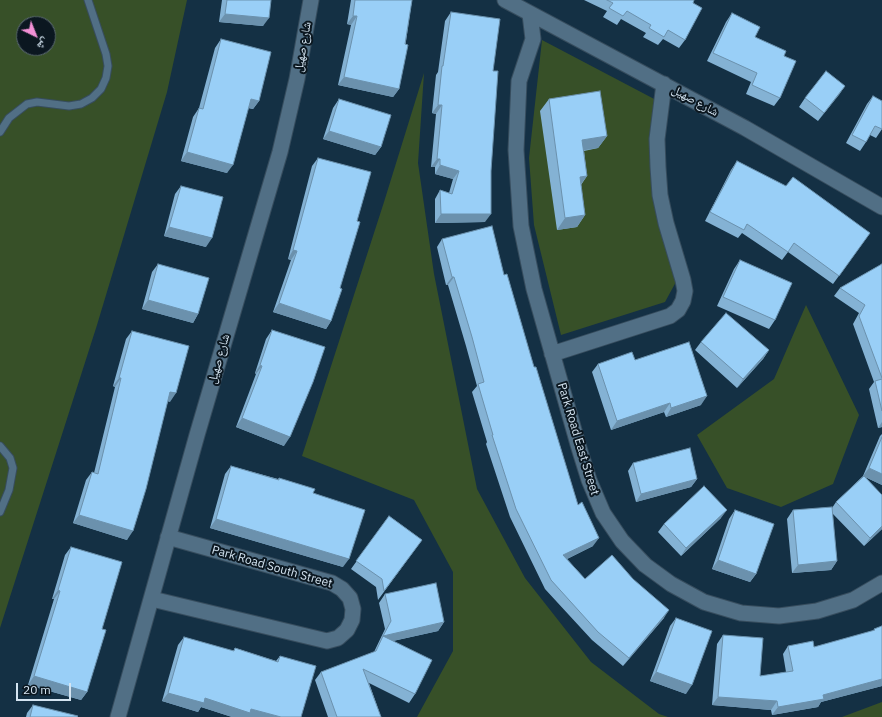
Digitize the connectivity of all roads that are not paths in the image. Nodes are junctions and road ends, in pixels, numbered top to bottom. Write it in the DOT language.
graph roads {
  1 [pos="88,0"];
  2 [pos="310,0"];
  3 [pos="505,0"];
  4 [pos="530,14"];
  5 [pos="664,84"];
  6 [pos="0,132"];
  7 [pos="882,207"];
  8 [pos="552,354"];
  9 [pos="0,446"];
  10 [pos="0,512"];
  11 [pos="168,537"];
  12 [pos="882,583"];
  13 [pos="152,599"];
  14 [pos="118,717"];
  1 -- 6 [label="lane"];
  2 -- 11 [label="street, شارع صهيل"];
  3 -- 4 [label="street, شارع صهيل"];
  4 -- 5 [label="street, شارع صهيل"];
  4 -- 8 [label="street, Park Road East Street"];
  5 -- 7 [label="street, شارع صهيل"];
  5 -- 8 [label="street"];
  8 -- 12 [label="street, Park Road East Street"];
  9 -- 10 [label="lane"];
  11 -- 13 [label="street, شارع صهيل"];
  11 -- 13 [label="street, Park Road South Street"];
  13 -- 14 [label="street, شارع صهيل"];
}
